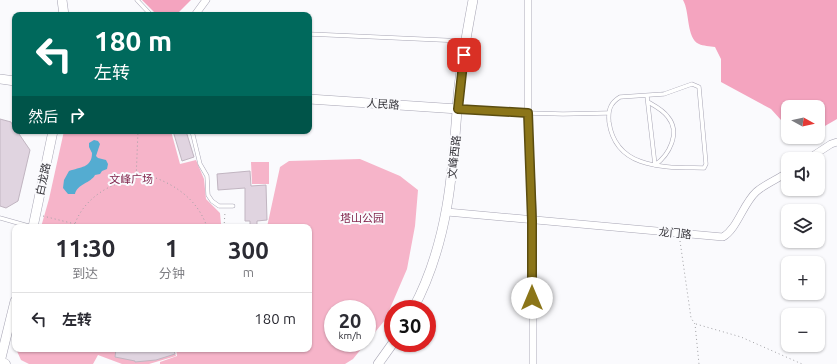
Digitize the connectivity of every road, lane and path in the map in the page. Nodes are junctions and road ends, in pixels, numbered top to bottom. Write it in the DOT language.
graph roads {
  1 [pos="62,0"];
  2 [pos="137,0"];
  3 [pos="206,0"];
  4 [pos="473,0"];
  5 [pos="528,0"];
  6 [pos="64,12"];
  7 [pos="148,12"];
  8 [pos="197,12"];
  9 [pos="312,34"];
  10 [pos="465,42"];
  11 [pos="0,79"];
  12 [pos="12,81"];
  13 [pos="647,96"];
  14 [pos="312,100"];
  15 [pos="648,102"];
  16 [pos="458,109"];
  17 [pos="608,112"];
  18 [pos="528,113"];
  19 [pos="52,134"];
  20 [pos="138,134"];
  21 [pos="193,134"];
  22 [pos="837,142"];
  23 [pos="818,152"];
  24 [pos="655,166"];
  25 [pos="137,172"];
  26 [pos="781,176"];
  27 [pos="225,206"];
  28 [pos="233,206"];
  29 [pos="447,212"];
  30 [pos="35,214"];
  31 [pos="0,218"];
  32 [pos="532,221"];
  33 [pos="21,224"];
  34 [pos="33,224"];
  35 [pos="75,224"];
  36 [pos="206,224"];
  37 [pos="224,224"];
  38 [pos="679,234"];
  39 [pos="417,300"];
  40 [pos="12,312"];
  41 [pos="695,324"];
  42 [pos="388,352"];
  43 [pos="0,362"];
  44 [pos="382,363"];
  45 [pos="5,364"];
  46 [pos="533,364"];
  47 [pos="699,364"];
  48 [pos="802,364"];
  1 -- 6 [label="street"];
  2 -- 7 [label="lane"];
  3 -- 8 [label="street"];
  4 -- 10 [label="street, 文峰西路"];
  5 -- 18 [label="street"];
  9 -- 10 [label="lane"];
  10 -- 16 [label="street, 文峰西路"];
  11 -- 12 [label="street"];
  13 -- 15 [label="lane"];
  13 -- 17 [label="lane"];
  13 -- 24 [label="lane"];
  14 -- 16 [label="street, 人民路"];
  15 -- 24 [label="lane"];
  15 -- 24 [label="lane"];
  16 -- 18 [label="street"];
  16 -- 29 [label="street, 文峰西路"];
  17 -- 18 [label="lane"];
  17 -- 24 [label="lane"];
  18 -- 32 [label="street"];
  19 -- 30 [label="street, 白龙路"];
  20 -- 25 [label="path"];
  21 -- 27 [label="lane"];
  22 -- 23 [label="street"];
  25 -- 35 [label="path"];
  25 -- 36 [label="path"];
  26 -- 38 [label="street, 龙门路"];
  27 -- 28 [label="lane"];
  27 -- 37 [label="path"];
  29 -- 32 [label="street, 龙门路"];
  29 -- 39 [label="street, 文峰西路"];
  30 -- 34 [label="street, 白龙路"];
  30 -- 35 [label="path"];
  31 -- 33 [label="lane"];
  32 -- 38 [label="street, 龙门路"];
  32 -- 46 [label="street"];
  38 -- 41 [label="path"];
  40 -- 43 [label="street"];
  41 -- 47 [label="path"];
  41 -- 48 [label="path"];
  42 -- 44 [label="street"];
  43 -- 45 [label="main road"];
}
